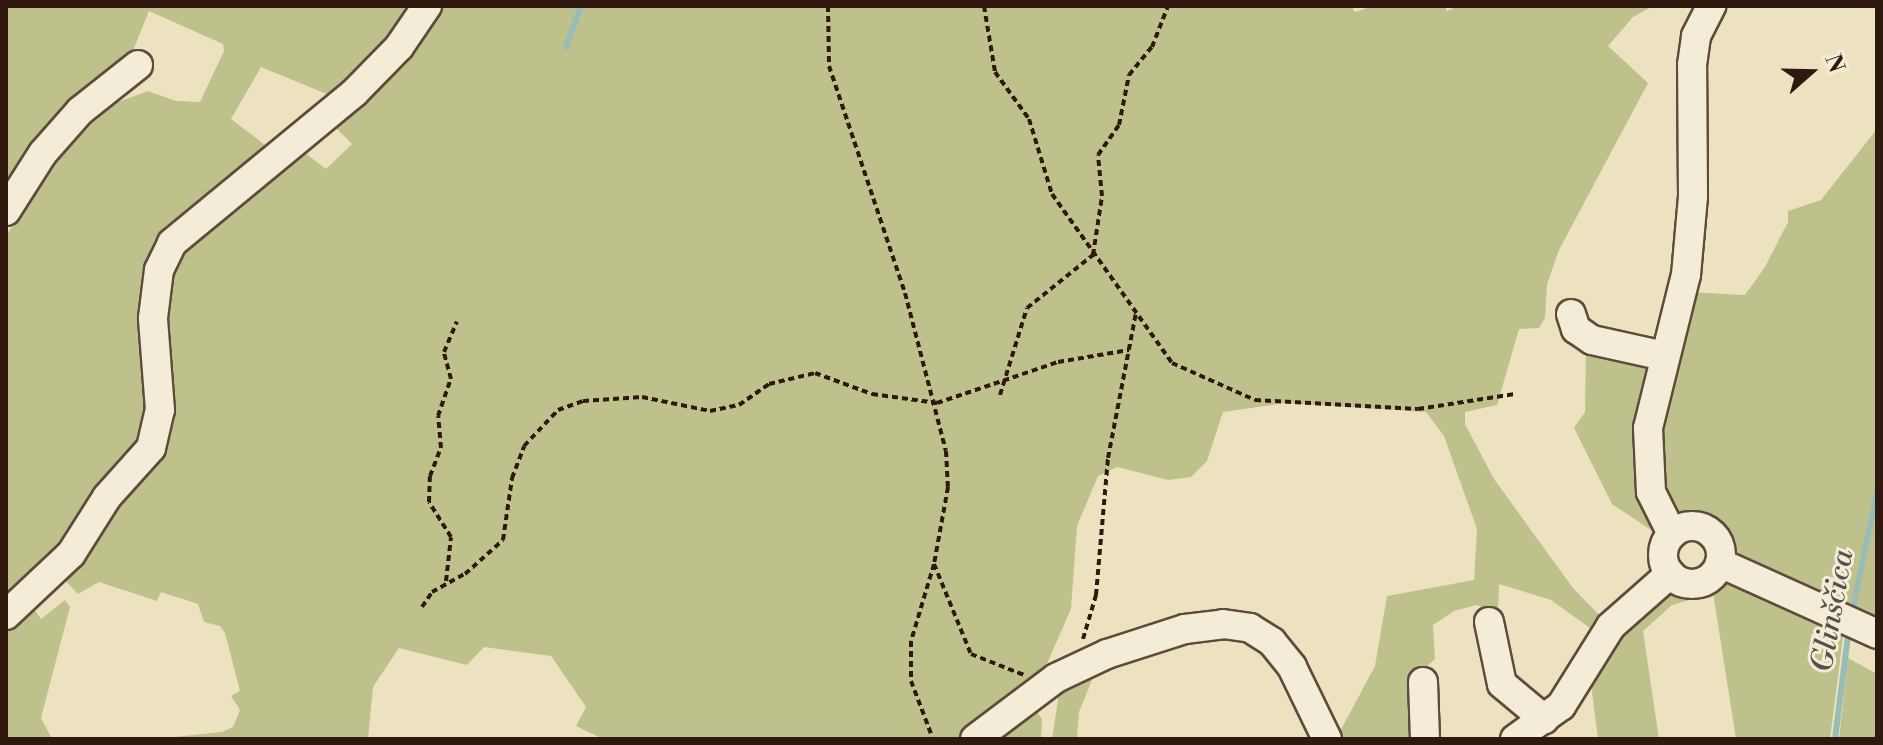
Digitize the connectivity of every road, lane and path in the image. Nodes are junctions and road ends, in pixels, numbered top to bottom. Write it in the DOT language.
graph roads {
  1 [pos="427,6"];
  2 [pos="828,6"];
  3 [pos="984,6"];
  4 [pos="1168,6"];
  5 [pos="1711,6"];
  6 [pos="138,65"];
  7 [pos="6,211"];
  8 [pos="1093,255"];
  9 [pos="1136,313"];
  10 [pos="1571,314"];
  11 [pos="457,322"];
  12 [pos="1129,350"];
  13 [pos="1664,356"];
  14 [pos="1004,378"];
  15 [pos="1515,394"];
  16 [pos="1000,395"];
  17 [pos="937,403"];
  18 [pos="1672,534"];
  19 [pos="1720,563"];
  20 [pos="934,564"];
  21 [pos="1670,574"];
  22 [pos="446,581"];
  23 [pos="422,607"];
  24 [pos="6,615"];
  25 [pos="1489,622"];
  26 [pos="1876,633"];
  27 [pos="1077,669"];
  28 [pos="1423,682"];
  29 [pos="1044,686"];
  30 [pos="1544,719"];
  31 [pos="933,739"];
  32 [pos="975,739"];
  33 [pos="1327,739"];
  34 [pos="1425,739"];
  35 [pos="1515,739"];
  1 -- 24 [label="street"];
  2 -- 17 [label="path"];
  3 -- 8 [label="path"];
  4 -- 8 [label="path"];
  5 -- 13 [label="street"];
  6 -- 7 [label="street"];
  8 -- 9 [label="path"];
  8 -- 14 [label="path"];
  9 -- 12 [label="path"];
  9 -- 15 [label="path"];
  10 -- 13 [label="street"];
  11 -- 22 [label="path"];
  12 -- 14 [label="path"];
  12 -- 27 [label="path"];
  13 -- 18 [label="street"];
  14 -- 16 [label="path"];
  14 -- 17 [label="path"];
  17 -- 20 [label="path"];
  17 -- 22 [label="path"];
  18 -- 19 [label="street"];
  18 -- 21 [label="street"];
  19 -- 21 [label="street"];
  19 -- 26 [label="street"];
  20 -- 29 [label="path"];
  20 -- 31 [label="path"];
  21 -- 30 [label="street"];
  22 -- 23 [label="path"];
  25 -- 30 [label="street"];
  27 -- 29 [label="street"];
  27 -- 33 [label="street"];
  28 -- 34 [label="street"];
  29 -- 32 [label="street"];
  30 -- 35 [label="street"];
}
